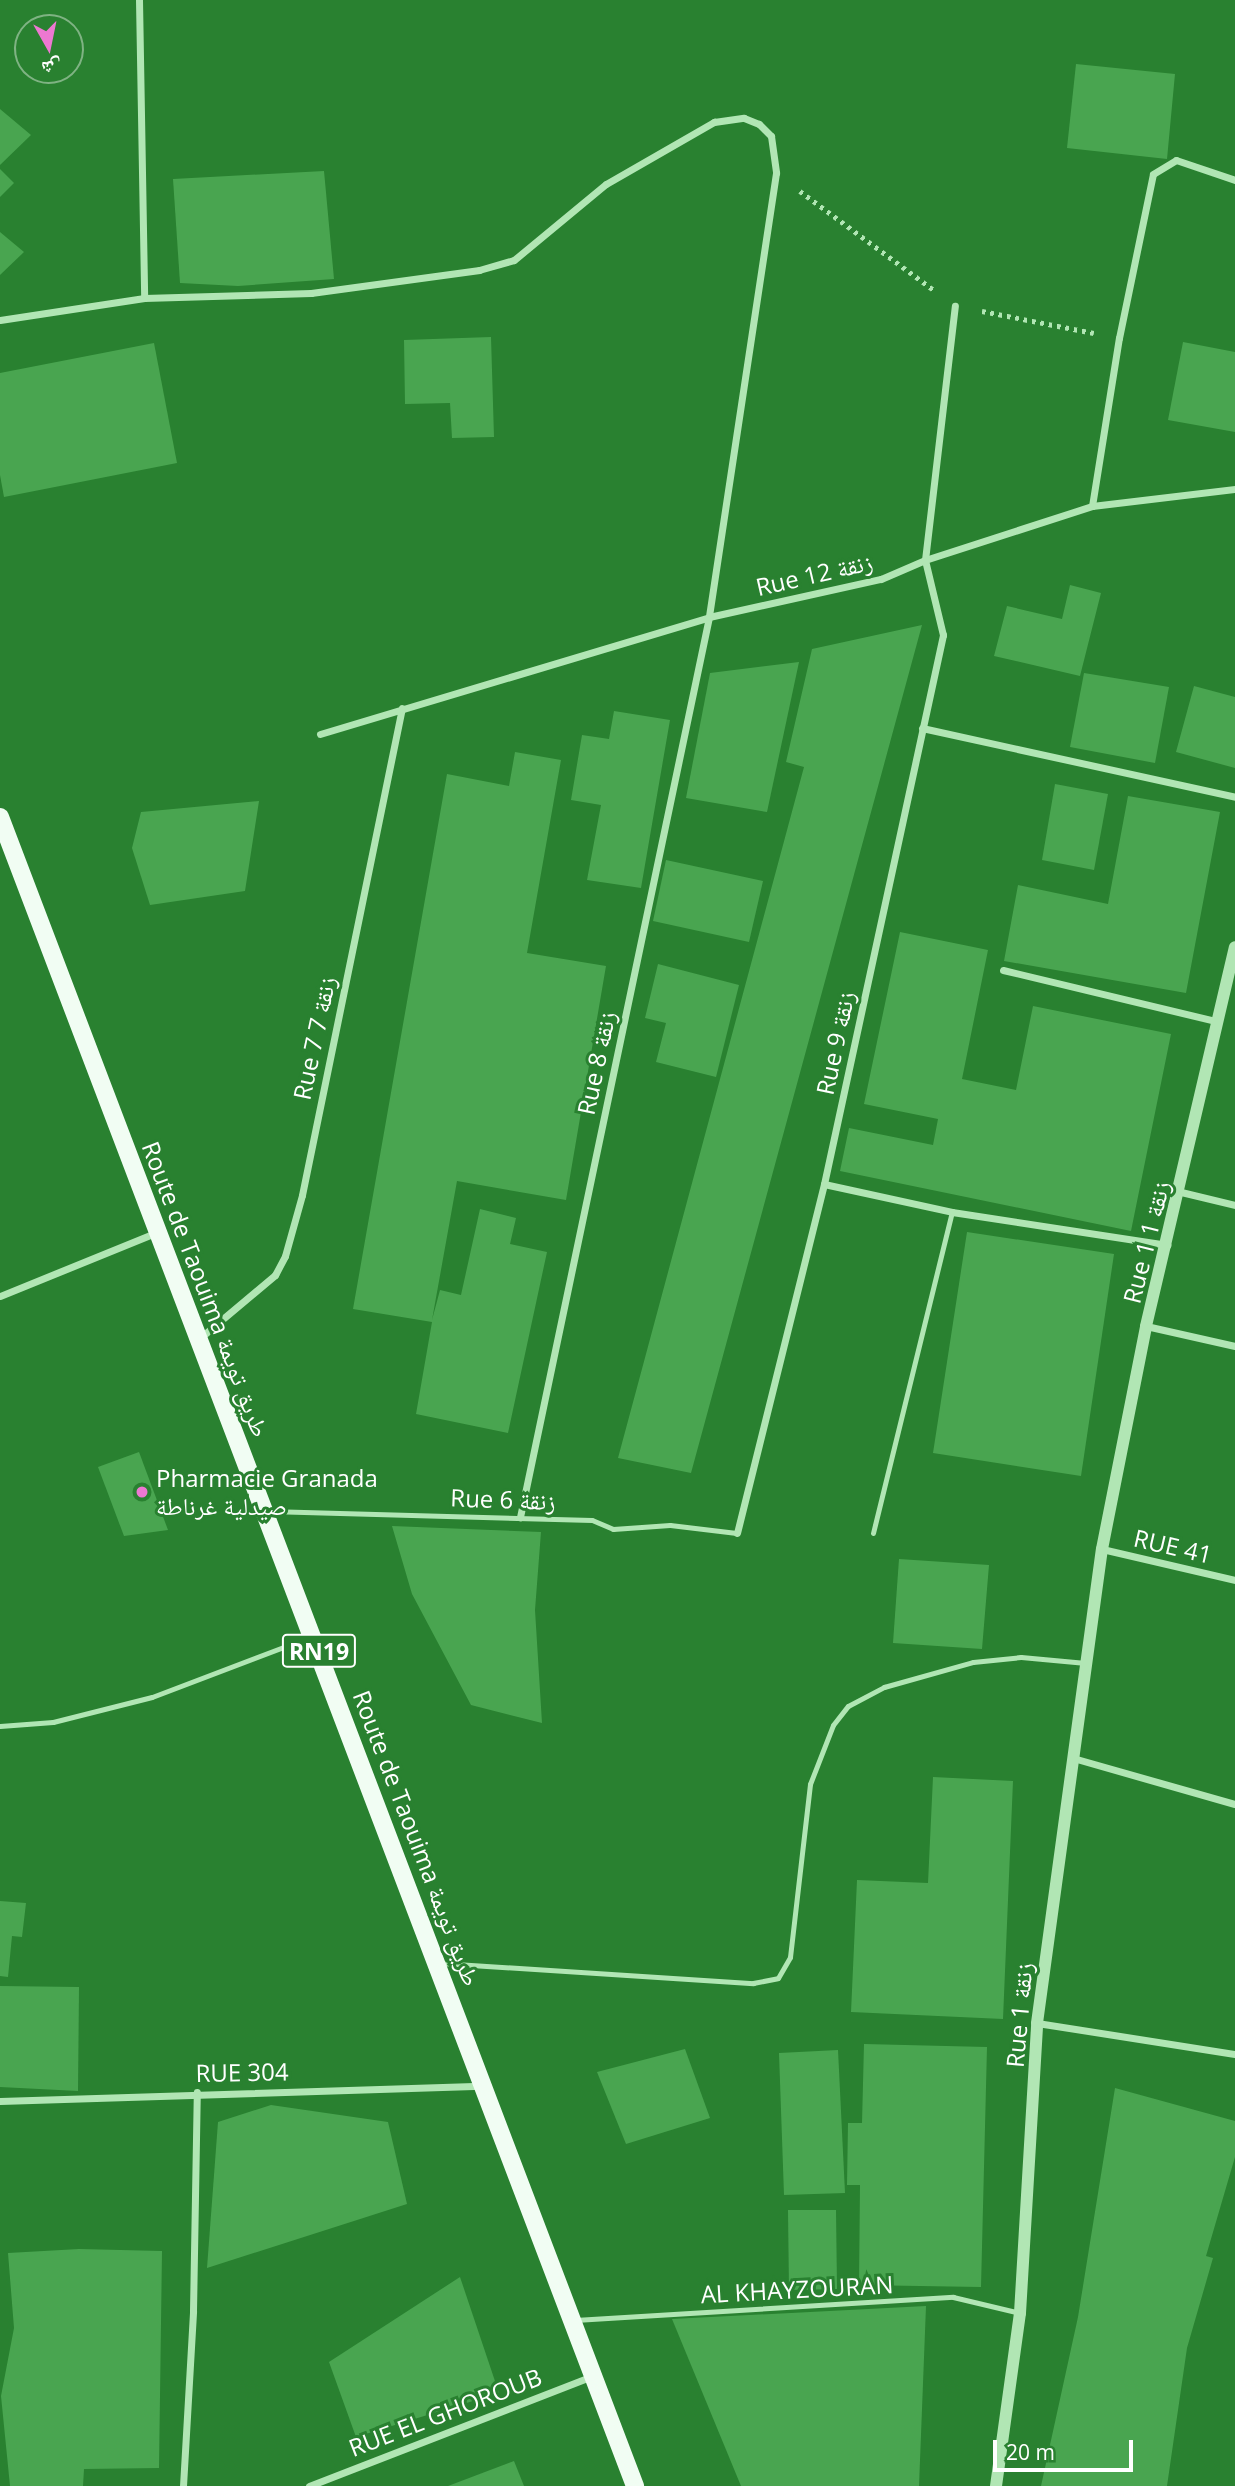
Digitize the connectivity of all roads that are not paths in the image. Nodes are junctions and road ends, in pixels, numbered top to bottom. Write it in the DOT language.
graph roads {
  1 [pos="139,0"];
  2 [pos="1235,180"];
  3 [pos="144,299"];
  4 [pos="955,306"];
  5 [pos="0,320"];
  6 [pos="1235,489"];
  7 [pos="1092,506"];
  8 [pos="925,560"];
  9 [pos="709,617"];
  10 [pos="402,708"];
  11 [pos="922,728"];
  12 [pos="320,734"];
  13 [pos="1235,797"];
  14 [pos="0,817"];
  15 [pos="4,842"];
  16 [pos="1235,947"];
  17 [pos="1003,970"];
  18 [pos="1232,977"];
  19 [pos="1216,1021"];
  20 [pos="824,1184"];
  21 [pos="1181,1192"];
  22 [pos="1235,1205"];
  23 [pos="953,1212"];
  24 [pos="158,1232"];
  25 [pos="1167,1245"];
  26 [pos="0,1296"];
  27 [pos="1146,1326"];
  28 [pos="199,1339"];
  29 [pos="1235,1346"];
  30 [pos="265,1511"];
  31 [pos="520,1517"];
  32 [pos="737,1533"];
  33 [pos="873,1533"];
  34 [pos="1102,1549"];
  35 [pos="1235,1580"];
  36 [pos="313,1636"];
  37 [pos="1086,1663"];
  38 [pos="0,1726"];
  39 [pos="1073,1758"];
  40 [pos="1235,1804"];
  41 [pos="438,1962"];
  42 [pos="1037,2023"];
  43 [pos="1235,2054"];
  44 [pos="486,2086"];
  45 [pos="197,2092"];
  46 [pos="0,2101"];
  47 [pos="1020,2313"];
  48 [pos="575,2320"];
  49 [pos="596,2375"];
  50 [pos="330,2482"];
  51 [pos="183,2486"];
  52 [pos="309,2486"];
  53 [pos="635,2486"];
  54 [pos="996,2486"];
  1 -- 3 [label="street"];
  2 -- 7 [label="street"];
  3 -- 5 [label="street, Rue 8 زنقة"];
  3 -- 9 [label="street, Rue 8 زنقة"];
  4 -- 8 [label="street"];
  6 -- 7 [label="street, Rue 12 زنقة"];
  7 -- 8 [label="street, Rue 12 زنقة"];
  8 -- 9 [label="street, Rue 12 زنقة"];
  8 -- 11 [label="street, Rue 9 زنقة"];
  9 -- 10 [label="street, Rue 12 زنقة"];
  9 -- 31 [label="street, Rue 8 زنقة"];
  10 -- 12 [label="street, Rue 12 زنقة"];
  10 -- 28 [label="street, Rue 7 زنقة 7"];
  11 -- 13 [label="street"];
  11 -- 20 [label="street, Rue 9 زنقة"];
  14 -- 15 [label="main road, Route de Taouima طريق تويمة / RN19"];
  15 -- 24 [label="main road, Route de Taouima طريق تويمة / RN19"];
  16 -- 18 [label="street, Rue 1 زنقة 1"];
  17 -- 19 [label="street"];
  18 -- 19 [label="street, Rue 1 زنقة 1"];
  19 -- 21 [label="street, Rue 1 زنقة 1"];
  20 -- 23 [label="street"];
  20 -- 32 [label="street, Rue 9 زنقة"];
  21 -- 22 [label="street"];
  21 -- 25 [label="street, Rue 1 زنقة 1"];
  23 -- 25 [label="street"];
  23 -- 33 [label="lane"];
  24 -- 26 [label="street"];
  24 -- 28 [label="main road, Route de Taouima طريق تويمة / RN19"];
  25 -- 27 [label="street, Rue 1 زنقة 1"];
  27 -- 29 [label="street"];
  27 -- 34 [label="street, Rue 1 زنقة 1"];
  28 -- 30 [label="main road, Route de Taouima طريق تويمة / RN19"];
  30 -- 31 [label="lane, Rue 6 زنقة"];
  30 -- 36 [label="main road, Route de Taouima طريق تويمة / RN19"];
  31 -- 32 [label="lane, Rue 6 زنقة"];
  34 -- 35 [label="street, RUE 41"];
  34 -- 37 [label="street, Rue 1 زنقة"];
  36 -- 38 [label="lane"];
  36 -- 41 [label="main road, Route de Taouima طريق تويمة / RN19"];
  37 -- 39 [label="street, Rue 1 زنقة"];
  37 -- 41 [label="lane"];
  39 -- 40 [label="street"];
  39 -- 42 [label="street, Rue 1 زنقة"];
  41 -- 44 [label="main road, Route de Taouima طريق تويمة / RN19"];
  42 -- 43 [label="street"];
  42 -- 47 [label="street, Rue 1 زنقة"];
  44 -- 45 [label="street, RUE 304"];
  44 -- 48 [label="main road, Route de Taouima طريق تويمة / RN19"];
  45 -- 46 [label="street, RUE 304"];
  45 -- 51 [label="street"];
  47 -- 48 [label="lane, AL KHAYZOURAN"];
  47 -- 54 [label="street, Rue 1 زنقة"];
  48 -- 49 [label="main road, Route de Taouima طريق تويمة / RN19"];
  49 -- 50 [label="street, RUE EL GHOROUB"];
  49 -- 53 [label="main road, Route de Taouima طريق تويمة / RN19"];
  50 -- 52 [label="street, RUE EL GHOROUB"];
}
